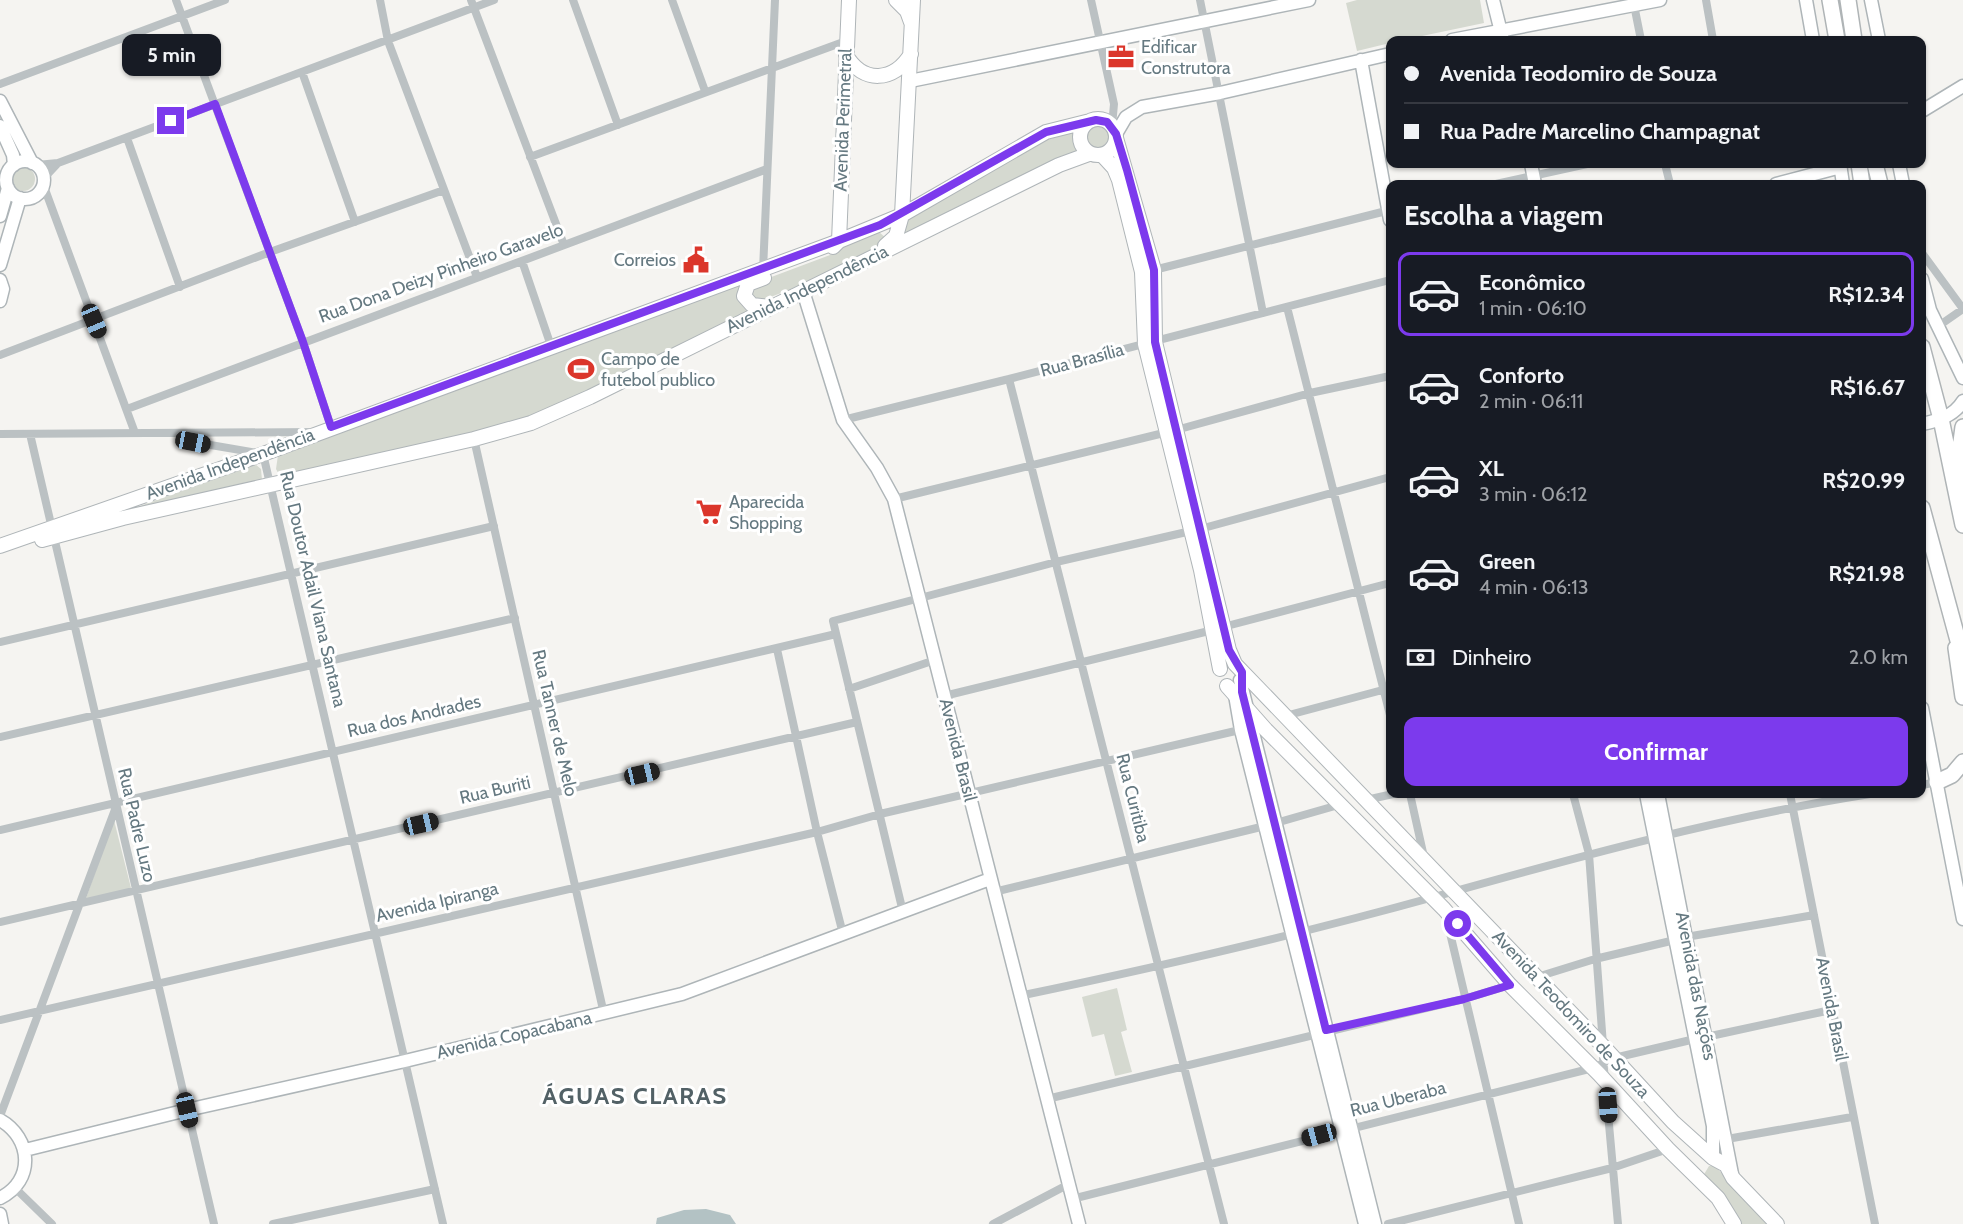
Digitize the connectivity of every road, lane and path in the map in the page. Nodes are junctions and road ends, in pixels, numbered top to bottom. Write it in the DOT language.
graph roads {
  1 [pos="176,0"];
  2 [pos="225,0"];
  3 [pos="380,0"];
  4 [pos="494,0"];
  5 [pos="573,0"];
  6 [pos="672,0"];
  7 [pos="776,0"];
  8 [pos="861,0"];
  9 [pos="896,0"];
  10 [pos="913,0"];
  11 [pos="1090,0"];
  12 [pos="1200,0"];
  13 [pos="1309,0"];
  14 [pos="1493,0"];
  15 [pos="1660,0"];
  16 [pos="1706,0"];
  17 [pos="1806,0"];
  18 [pos="1830,0"];
  19 [pos="1848,0"];
  20 [pos="1871,0"];
  21 [pos="1634,3"];
  22 [pos="471,4"];
  23 [pos="849,7"];
  24 [pos="182,17"];
  25 [pos="1205,21"];
  26 [pos="912,24"];
  27 [pos="1501,35"];
  28 [pos="1640,36"];
  29 [pos="1712,36"];
  30 [pos="1812,36"];
  31 [pos="1836,36"];
  32 [pos="1853,36"];
  33 [pos="1878,36"];
  34 [pos="388,40"];
  35 [pos="1100,43"];
  36 [pos="846,48"];
  37 [pos="910,54"];
  38 [pos="1386,55"];
  39 [pos="1361,60"];
  40 [pos="772,68"];
  41 [pos="302,72"];
  42 [pos="910,81"];
  43 [pos="0,84"];
  44 [pos="1963,86"];
  45 [pos="705,91"];
  46 [pos="1220,93"];
  47 [pos="0,101"];
  48 [pos="215,104"];
  49 [pos="1926,109"];
  50 [pos="1090,121"];
  51 [pos="618,125"];
  52 [pos="0,126"];
  53 [pos="1115,133"];
  54 [pos="127,138"];
  55 [pos="1096,154"];
  56 [pos="530,157"];
  57 [pos="58,163"];
  58 [pos="35,164"];
  59 [pos="14,165"];
  60 [pos="1565,168"];
  61 [pos="1830,168"];
  62 [pos="767,169"];
  63 [pos="1533,174"];
  64 [pos="1511,180"];
  65 [pos="1789,180"];
  66 [pos="43,182"];
  67 [pos="8,188"];
  68 [pos="444,190"];
  69 [pos="1386,192"];
  70 [pos="20,198"];
  71 [pos="1386,214"];
  72 [pos="902,215"];
  73 [pos="0,216"];
  74 [pos="355,222"];
  75 [pos="880,225"];
  76 [pos="839,241"];
  77 [pos="1249,244"];
  78 [pos="564,245"];
  79 [pos="884,246"];
  80 [pos="270,252"];
  81 [pos="1926,258"];
  82 [pos="522,261"];
  83 [pos="0,265"];
  84 [pos="763,270"];
  85 [pos="1148,271"];
  86 [pos="477,277"];
  87 [pos="834,277"];
  88 [pos="0,279"];
  89 [pos="1386,281"];
  90 [pos="180,287"];
  91 [pos="803,291"];
  92 [pos="1926,292"];
  93 [pos="0,301"];
  94 [pos="774,305"];
  95 [pos="1287,307"];
  96 [pos="1963,309"];
  97 [pos="1263,313"];
  98 [pos="94,321"];
  99 [pos="1937,327"];
  100 [pos="303,342"];
  101 [pos="1150,343"];
  102 [pos="551,346"];
  103 [pos="0,355"];
  104 [pos="1926,362"];
  105 [pos="1386,377"];
  106 [pos="1963,378"];
  107 [pos="1009,379"];
  108 [pos="1310,393"];
  109 [pos="1963,401"];
  110 [pos="127,409"];
  111 [pos="1941,419"];
  112 [pos="843,420"];
  113 [pos="1926,423"];
  114 [pos="1963,428"];
  115 [pos="326,429"];
  116 [pos="1171,431"];
  117 [pos="135,433"];
  118 [pos="183,433"];
  119 [pos="0,434"];
  120 [pos="30,434"];
  121 [pos="474,439"];
  122 [pos="263,454"];
  123 [pos="1031,464"];
  124 [pos="1386,478"];
  125 [pos="273,485"];
  126 [pos="1333,491"];
  127 [pos="1963,492"];
  128 [pos="894,499"];
  129 [pos="1926,523"];
  130 [pos="1963,525"];
  131 [pos="494,526"];
  132 [pos="1195,530"];
  133 [pos="52,531"];
  134 [pos="0,546"];
  135 [pos="0,554"];
  136 [pos="1056,562"];
  137 [pos="293,574"];
  138 [pos="1386,584"];
  139 [pos="1358,591"];
  140 [pos="918,597"];
  141 [pos="515,618"];
  142 [pos="74,625"];
  143 [pos="1218,628"];
  144 [pos="1958,633"];
  145 [pos="836,634"];
  146 [pos="0,642"];
  147 [pos="777,649"];
  148 [pos="1963,659"];
  149 [pos="935,660"];
  150 [pos="1081,662"];
  151 [pos="314,664"];
  152 [pos="1236,679"];
  153 [pos="1386,686"];
  154 [pos="849,689"];
  155 [pos="1386,689"];
  156 [pos="944,696"];
  157 [pos="1963,697"];
  158 [pos="534,705"];
  159 [pos="1246,707"];
  160 [pos="95,714"];
  161 [pos="1285,716"];
  162 [pos="857,722"];
  163 [pos="1246,729"];
  164 [pos="0,737"];
  165 [pos="795,738"];
  166 [pos="1926,751"];
  167 [pos="334,752"];
  168 [pos="1107,761"];
  169 [pos="1963,762"];
  170 [pos="1929,784"];
  171 [pos="554,794"];
  172 [pos="969,794"];
  173 [pos="1386,796"];
  174 [pos="1411,798"];
  175 [pos="1574,798"];
  176 [pos="1647,798"];
  177 [pos="1658,798"];
  178 [pos="1791,798"];
  179 [pos="1844,798"];
  180 [pos="1366,800"];
  181 [pos="1342,804"];
  182 [pos="116,805"];
  183 [pos="1792,806"];
  184 [pos="880,814"];
  185 [pos="1270,825"];
  186 [pos="0,830"];
  187 [pos="817,832"];
  188 [pos="1661,838"];
  189 [pos="354,839"];
  190 [pos="1589,854"];
  191 [pos="1131,858"];
  192 [pos="1425,862"];
  193 [pos="990,879"];
  194 [pos="575,886"];
  195 [pos="135,890"];
  196 [pos="1454,891"];
  197 [pos="994,892"];
  198 [pos="1432,897"];
  199 [pos="78,903"];
  200 [pos="1444,909"];
  201 [pos="903,912"];
  202 [pos="1814,915"];
  203 [pos="1963,919"];
  204 [pos="0,922"];
  205 [pos="1296,931"];
  206 [pos="376,934"];
  207 [pos="843,934"];
  208 [pos="1681,939"];
  209 [pos="1595,959"];
  210 [pos="1157,967"];
  211 [pos="1537,978"];
  212 [pos="157,983"];
  213 [pos="1510,985"];
  214 [pos="1019,996"];
  215 [pos="1464,999"];
  216 [pos="38,1010"];
  217 [pos="1831,1010"];
  218 [pos="604,1014"];
  219 [pos="0,1020"];
  220 [pos="1321,1031"];
  221 [pos="1701,1038"];
  222 [pos="1603,1046"];
  223 [pos="405,1061"];
  224 [pos="1603,1063"];
  225 [pos="1183,1067"];
  226 [pos="1606,1084"];
  227 [pos="1487,1093"];
  228 [pos="1047,1098"];
  229 [pos="187,1110"];
  230 [pos="1852,1117"];
  231 [pos="0,1118"];
  232 [pos="1346,1129"];
  233 [pos="1727,1139"];
  234 [pos="1668,1149"];
  235 [pos="25,1150"];
  236 [pos="1713,1158"];
  237 [pos="1209,1165"];
  238 [pos="1612,1168"];
  239 [pos="1733,1178"];
  240 [pos="1703,1183"];
  241 [pos="1069,1184"];
  242 [pos="15,1188"];
  243 [pos="435,1189"];
  244 [pos="1512,1193"];
  245 [pos="0,1198"];
  246 [pos="1072,1199"];
  247 [pos="0,1214"];
  248 [pos="2,1224"];
  249 [pos="52,1224"];
  250 [pos="214,1224"];
  251 [pos="273,1224"];
  252 [pos="443,1224"];
  253 [pos="993,1224"];
  254 [pos="1079,1224"];
  255 [pos="1224,1224"];
  256 [pos="1365,1224"];
  257 [pos="1375,1224"];
  258 [pos="1388,1224"];
  259 [pos="1519,1224"];
  260 [pos="1618,1224"];
  261 [pos="1734,1224"];
  262 [pos="1777,1224"];
  263 [pos="1875,1224"];
  1 -- 24 [label="street"];
  2 -- 24 [label="street"];
  3 -- 34 [label="street"];
  4 -- 22 [label="street"];
  5 -- 51 [label="street"];
  6 -- 45 [label="street"];
  7 -- 40 [label="street"];
  8 -- 23 [label="main road"];
  9 -- 26 [label="main road"];
  10 -- 26 [label="main road"];
  11 -- 35 [label="street"];
  12 -- 25 [label="street"];
  13 -- 25 [label="street"];
  14 -- 27 [label="street"];
  15 -- 21 [label="street"];
  16 -- 29 [label="street"];
  17 -- 30 [label="street"];
  18 -- 31 [label="highway"];
  19 -- 32 [label="highway"];
  20 -- 33 [label="street"];
  21 -- 27 [label="street"];
  21 -- 28 [label="street"];
  22 -- 34 [label="street"];
  22 -- 56 [label="street"];
  23 -- 36 [label="main road, Avenida Perimetral"];
  24 -- 43 [label="street"];
  24 -- 48 [label="street"];
  25 -- 35 [label="street"];
  25 -- 46 [label="street"];
  26 -- 37 [label="main road"];
  34 -- 41 [label="street"];
  34 -- 68 [label="street"];
  35 -- 42 [label="street"];
  35 -- 53 [label="street"];
  36 -- 37 [label="main road"];
  36 -- 40 [label="street"];
  36 -- 76 [label="main road, Avenida Perimetral"];
  37 -- 42 [label="main road"];
  38 -- 39 [label="street"];
  39 -- 46 [label="street"];
  39 -- 69 [label="street"];
  40 -- 45 [label="street"];
  40 -- 62 [label="street"];
  41 -- 48 [label="street"];
  41 -- 74 [label="street"];
  42 -- 72 [label="main road"];
  44 -- 49 [label="street"];
  45 -- 51 [label="street"];
  46 -- 53 [label="street"];
  46 -- 77 [label="street"];
  47 -- 58 [label="street"];
  48 -- 54 [label="street"];
  48 -- 80 [label="street"];
  50 -- 53 [label="main road"];
  50 -- 55 [label="main road"];
  50 -- 72 [label="main road, Avenida Independência"];
  51 -- 56 [label="street"];
  52 -- 59 [label="street"];
  53 -- 55 [label="main road"];
  53 -- 85 [label="main road"];
  54 -- 57 [label="street"];
  54 -- 90 [label="street"];
  55 -- 85 [label="main road"];
  55 -- 87 [label="main road, Avenida Independência"];
  56 -- 78 [label="street"];
  57 -- 58 [label="street"];
  57 -- 66 [label="street"];
  58 -- 59 [label="street"];
  58 -- 66 [label="street"];
  59 -- 67 [label="street"];
  60 -- 63 [label="street"];
  61 -- 65 [label="street"];
  62 -- 78 [label="street, Rua Dona Deizy Pinheiro Garavelo"];
  62 -- 84 [label="street"];
  63 -- 64 [label="street"];
  66 -- 70 [label="street"];
  66 -- 98 [label="street"];
  67 -- 70 [label="street"];
  67 -- 73 [label="street"];
  68 -- 74 [label="street"];
  68 -- 86 [label="street"];
  70 -- 83 [label="street"];
  71 -- 77 [label="street"];
  72 -- 75 [label="main road, Avenida Independência"];
  72 -- 79 [label="main road"];
  74 -- 80 [label="street"];
  75 -- 76 [label="main road, Avenida Independência"];
  75 -- 79 [label="main road"];
  76 -- 84 [label="main road, Avenida Independência"];
  76 -- 94 [label="main road"];
  77 -- 85 [label="street"];
  77 -- 97 [label="street"];
  78 -- 82 [label="street, Rua Dona Deizy Pinheiro Garavelo"];
  79 -- 87 [label="main road"];
  80 -- 90 [label="street"];
  80 -- 100 [label="street"];
  81 -- 96 [label="street"];
  82 -- 86 [label="street, Rua Dona Deizy Pinheiro Garavelo"];
  82 -- 102 [label="street"];
  84 -- 102 [label="main road, Avenida Independência"];
  85 -- 101 [label="main road"];
  86 -- 100 [label="street, Rua Dona Deizy Pinheiro Garavelo"];
  87 -- 91 [label="main road, Avenida Independência"];
  88 -- 93 [label="street"];
  89 -- 95 [label="street, Rua Brasília"];
  90 -- 98 [label="street"];
  91 -- 94 [label="main road, Avenida Independência"];
  91 -- 112 [label="street, Avenida Brasil"];
  92 -- 99 [label="street"];
  94 -- 121 [label="main road, Avenida Independência"];
  95 -- 97 [label="street, Rua Brasília"];
  95 -- 108 [label="street"];
  96 -- 99 [label="street"];
  97 -- 101 [label="street, Rua Brasília"];
  98 -- 103 [label="street"];
  98 -- 110 [label="street"];
  99 -- 106 [label="street"];
  100 -- 110 [label="street, Rua Dona Deizy Pinheiro Garavelo"];
  100 -- 115 [label="street"];
  101 -- 107 [label="street, Rua Brasília"];
  101 -- 116 [label="main road"];
  102 -- 115 [label="main road, Avenida Independência"];
  104 -- 111 [label="highway"];
  105 -- 108 [label="street"];
  107 -- 112 [label="street, Rua Brasília"];
  107 -- 123 [label="street, Rua Curitiba"];
  108 -- 116 [label="street"];
  108 -- 126 [label="street"];
  109 -- 111 [label="street"];
  110 -- 117 [label="street"];
  111 -- 113 [label="street"];
  111 -- 130 [label="highway"];
  112 -- 128 [label="street, Avenida Brasil"];
  114 -- 127 [label="highway"];
  115 -- 118 [label="street"];
  115 -- 122 [label="main road, Avenida Independência"];
  116 -- 123 [label="street"];
  116 -- 132 [label="main road"];
  117 -- 118 [label="street"];
  117 -- 120 [label="street"];
  118 -- 122 [label="street"];
  119 -- 120 [label="street"];
  120 -- 133 [label="street, Rua Padre Luzo"];
  121 -- 125 [label="main road, Avenida Independência"];
  121 -- 131 [label="street, Rua Tanner de Melo"];
  122 -- 125 [label="street, Rua Doutor Adail Viana Santana"];
  122 -- 133 [label="main road, Avenida Independência"];
  123 -- 128 [label="street"];
  123 -- 136 [label="street, Rua Curitiba"];
  124 -- 126 [label="street"];
  125 -- 133 [label="main road, Avenida Independência"];
  125 -- 137 [label="street, Rua Doutor Adail Viana Santana"];
  126 -- 132 [label="street"];
  126 -- 139 [label="street"];
  128 -- 140 [label="street, Avenida Brasil"];
  129 -- 144 [label="highway"];
  131 -- 137 [label="street"];
  131 -- 141 [label="street, Rua Tanner de Melo"];
  132 -- 136 [label="street"];
  132 -- 143 [label="main road"];
  133 -- 134 [label="main road, Avenida Independência"];
  133 -- 135 [label="main road, Avenida Independência"];
  133 -- 142 [label="street, Rua Padre Luzo"];
  136 -- 140 [label="street"];
  136 -- 150 [label="street, Rua Curitiba"];
  137 -- 142 [label="street"];
  137 -- 151 [label="street, Rua Doutor Adail Viana Santana"];
  138 -- 139 [label="street"];
  139 -- 143 [label="street"];
  139 -- 153 [label="street"];
  140 -- 145 [label="street"];
  140 -- 149 [label="street, Avenida Brasil"];
  141 -- 151 [label="street"];
  141 -- 158 [label="street, Rua Tanner de Melo"];
  142 -- 146 [label="street"];
  142 -- 160 [label="street, Rua Padre Luzo"];
  143 -- 150 [label="street"];
  143 -- 152 [label="main road"];
  143 -- 152 [label="main road"];
  144 -- 148 [label="highway"];
  144 -- 157 [label="highway"];
  145 -- 147 [label="street, Rua dos Andrades"];
  145 -- 154 [label="street"];
  147 -- 158 [label="street, Rua dos Andrades"];
  147 -- 165 [label="street"];
  149 -- 154 [label="street"];
  149 -- 156 [label="street, Avenida Brasil"];
  150 -- 156 [label="street"];
  150 -- 168 [label="street, Rua Curitiba"];
  151 -- 160 [label="street"];
  151 -- 167 [label="street, Rua Doutor Adail Viana Santana"];
  152 -- 159 [label="main road, Avenida Teodomiro de Souza"];
  152 -- 161 [label="main road, Avenida Teodomiro de Souza"];
  152 -- 163 [label="street"];
  154 -- 162 [label="street"];
  155 -- 161 [label="street"];
  156 -- 172 [label="street, Avenida Brasil"];
  158 -- 167 [label="street, Rua dos Andrades"];
  158 -- 171 [label="street, Rua Tanner de Melo"];
  159 -- 163 [label="street"];
  159 -- 181 [label="main road, Avenida Teodomiro de Souza"];
  160 -- 164 [label="street"];
  160 -- 182 [label="street, Rua Padre Luzo"];
  161 -- 180 [label="main road, Avenida Teodomiro de Souza"];
  162 -- 165 [label="street, Rua Buriti"];
  162 -- 184 [label="street"];
  163 -- 168 [label="street, Avenida Ipiranga"];
  163 -- 185 [label="street"];
  165 -- 171 [label="street, Rua Buriti"];
  165 -- 187 [label="street"];
  166 -- 170 [label="street"];
  167 -- 182 [label="street, Rua dos Andrades"];
  167 -- 189 [label="street, Rua Doutor Adail Viana Santana"];
  168 -- 172 [label="street, Avenida Ipiranga"];
  168 -- 191 [label="street, Rua Curitiba"];
  169 -- 170 [label="highway"];
  170 -- 203 [label="street"];
  171 -- 189 [label="street, Rua Buriti"];
  171 -- 194 [label="street, Rua Tanner de Melo"];
  172 -- 184 [label="street, Avenida Ipiranga"];
  172 -- 193 [label="street, Avenida Brasil"];
  173 -- 180 [label="street"];
  174 -- 192 [label="street"];
  175 -- 190 [label="street"];
  176 -- 188 [label="street, Avenida das Nações"];
  177 -- 188 [label="street, Avenida das Nações"];
  178 -- 183 [label="street, Avenida Brasil"];
  179 -- 183 [label="street"];
  180 -- 192 [label="main road, Avenida Teodomiro de Souza"];
  181 -- 185 [label="street"];
  181 -- 198 [label="main road, Avenida Teodomiro de Souza"];
  182 -- 186 [label="street, Rua dos Andrades"];
  182 -- 195 [label="street, Rua Padre Luzo"];
  182 -- 199 [label="street"];
  183 -- 188 [label="street"];
  183 -- 202 [label="street, Avenida Brasil"];
  184 -- 187 [label="street, Avenida Ipiranga"];
  184 -- 201 [label="street"];
  185 -- 191 [label="street"];
  185 -- 205 [label="street"];
  187 -- 194 [label="street, Avenida Ipiranga"];
  187 -- 207 [label="street"];
  188 -- 190 [label="street"];
  188 -- 208 [label="street, Avenida das Nações"];
  189 -- 195 [label="street, Rua Buriti"];
  189 -- 206 [label="street, Rua Doutor Adail Viana Santana"];
  190 -- 196 [label="street"];
  190 -- 209 [label="street"];
  191 -- 197 [label="street"];
  191 -- 210 [label="street, Rua Curitiba"];
  192 -- 196 [label="main road, Avenida Teodomiro de Souza"];
  193 -- 197 [label="street, Avenida Brasil"];
  193 -- 201 [label="street, Avenida Copacabana"];
  194 -- 206 [label="street, Avenida Ipiranga"];
  194 -- 218 [label="street, Rua Tanner de Melo"];
  195 -- 199 [label="street, Rua Buriti"];
  195 -- 212 [label="street, Rua Padre Luzo"];
  196 -- 198 [label="street"];
  196 -- 211 [label="main road, Avenida Teodomiro de Souza"];
  197 -- 214 [label="street, Avenida Brasil"];
  198 -- 200 [label="main road, Avenida Teodomiro de Souza"];
  198 -- 205 [label="street"];
  199 -- 204 [label="street, Rua Buriti"];
  199 -- 216 [label="street"];
  200 -- 213 [label="main road, Avenida Teodomiro de Souza"];
  200 -- 215 [label="street"];
  201 -- 207 [label="street, Avenida Copacabana"];
  202 -- 208 [label="street"];
  202 -- 217 [label="street, Avenida Brasil"];
  205 -- 210 [label="street"];
  205 -- 220 [label="street"];
  206 -- 212 [label="street, Avenida Ipiranga"];
  206 -- 223 [label="street, Rua Doutor Adail Viana Santana"];
  207 -- 218 [label="street, Avenida Copacabana"];
  208 -- 209 [label="street"];
  208 -- 221 [label="street, Avenida das Nações"];
  209 -- 211 [label="street"];
  209 -- 222 [label="street"];
  210 -- 214 [label="street"];
  210 -- 225 [label="street, Rua Curitiba"];
  211 -- 222 [label="main road, Avenida Teodomiro de Souza"];
  212 -- 216 [label="street, Avenida Ipiranga"];
  212 -- 229 [label="street, Rua Padre Luzo"];
  213 -- 215 [label="street"];
  213 -- 224 [label="main road, Avenida Teodomiro de Souza"];
  214 -- 228 [label="street, Avenida Brasil"];
  215 -- 220 [label="street"];
  215 -- 227 [label="street"];
  216 -- 219 [label="street, Avenida Ipiranga"];
  216 -- 231 [label="street"];
  217 -- 221 [label="street, Rua Uberaba"];
  217 -- 230 [label="street, Avenida Brasil"];
  218 -- 223 [label="street, Avenida Copacabana"];
  220 -- 225 [label="street"];
  220 -- 232 [label="street"];
  221 -- 224 [label="street, Rua Uberaba"];
  221 -- 233 [label="street, Avenida das Nações"];
  221 -- 236 [label="street, Avenida das Nações"];
  222 -- 224 [label="main road, Avenida Teodomiro de Souza"];
  223 -- 229 [label="street, Avenida Copacabana"];
  223 -- 243 [label="street, Rua Doutor Adail Viana Santana"];
  224 -- 226 [label="main road, Avenida Teodomiro de Souza"];
  224 -- 227 [label="street, Rua Uberaba"];
  224 -- 236 [label="main road, Avenida Teodomiro de Souza"];
  225 -- 228 [label="street"];
  225 -- 237 [label="street, Rua Curitiba"];
  226 -- 234 [label="main road, Avenida Teodomiro de Souza"];
  226 -- 238 [label="street"];
  227 -- 232 [label="street, Rua Uberaba"];
  227 -- 244 [label="street"];
  228 -- 241 [label="street, Avenida Brasil"];
  229 -- 235 [label="street, Avenida Copacabana"];
  229 -- 250 [label="street, Rua Padre Luzo"];
  230 -- 233 [label="street"];
  230 -- 263 [label="street, Avenida Brasil"];
  231 -- 235 [label="street"];
  232 -- 237 [label="street, Rua Uberaba"];
  232 -- 256 [label="street"];
  232 -- 257 [label="street"];
  233 -- 239 [label="street, Avenida das Nações"];
  234 -- 238 [label="street"];
  234 -- 240 [label="main road, Avenida Teodomiro de Souza"];
  235 -- 242 [label="street"];
  236 -- 239 [label="main road, Avenida Teodomiro de Souza"];
  236 -- 240 [label="main road"];
  237 -- 246 [label="street, Rua Uberaba"];
  237 -- 255 [label="street, Rua Curitiba"];
  238 -- 244 [label="street"];
  238 -- 260 [label="street"];
  239 -- 262 [label="main road, Avenida Teodomiro de Souza"];
  240 -- 261 [label="main road, Avenida Teodomiro de Souza"];
  241 -- 246 [label="street, Avenida Brasil"];
  241 -- 253 [label="street"];
  242 -- 245 [label="street"];
  242 -- 249 [label="street"];
  243 -- 251 [label="street"];
  243 -- 252 [label="street, Rua Doutor Adail Viana Santana"];
  244 -- 258 [label="street"];
  244 -- 259 [label="street"];
  246 -- 254 [label="street, Avenida Brasil"];
  247 -- 248 [label="street"];
}
